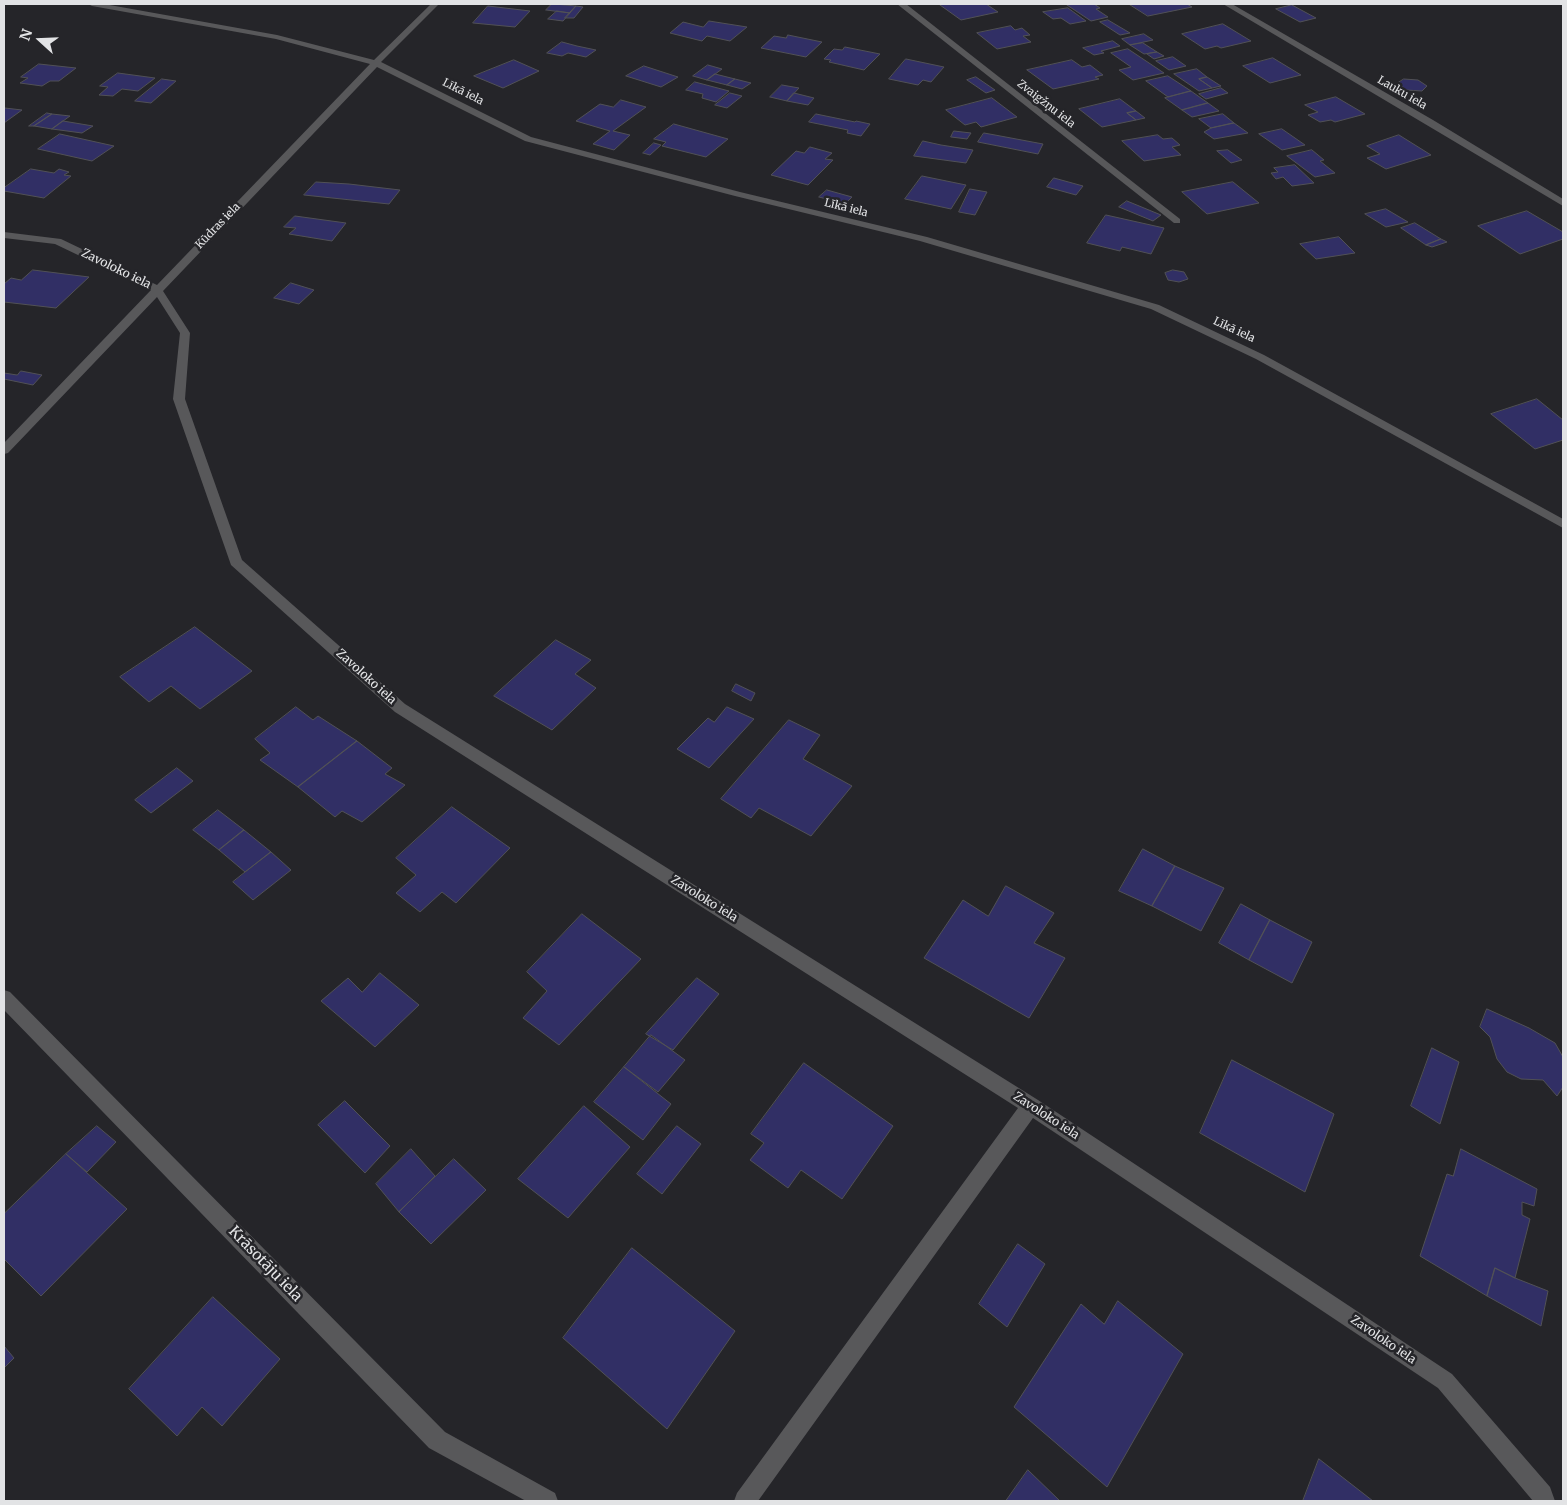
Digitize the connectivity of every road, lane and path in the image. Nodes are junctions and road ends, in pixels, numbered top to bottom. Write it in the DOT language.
graph roads {
  1 [pos="92,4"];
  2 [pos="435,4"];
  3 [pos="901,4"];
  4 [pos="1227,4"];
  5 [pos="376,63"];
  6 [pos="1563,203"];
  7 [pos="1176,221"];
  8 [pos="4,235"];
  9 [pos="158,289"];
  10 [pos="4,450"];
  11 [pos="1563,524"];
  12 [pos="4,998"];
  13 [pos="1031,1106"];
  14 [pos="1543,1498"];
  15 [pos="548,1501"];
  16 [pos="745,1501"];
  1 -- 5 [label="street, Līkā iela"];
  2 -- 5 [label="street, Kūdras iela"];
  3 -- 7 [label="street, Zvaigžņu iela"];
  4 -- 6 [label="street, Lauku iela"];
  5 -- 9 [label="street, Kūdras iela"];
  5 -- 11 [label="street, Līkā iela"];
  8 -- 9 [label="street, Zavoloko iela"];
  9 -- 10 [label="street, Kūdras iela"];
  9 -- 13 [label="street, Zavoloko iela"];
  12 -- 15 [label="street, Krāsotāju iela"];
  13 -- 14 [label="street, Zavoloko iela"];
  13 -- 16 [label="street"];
}
